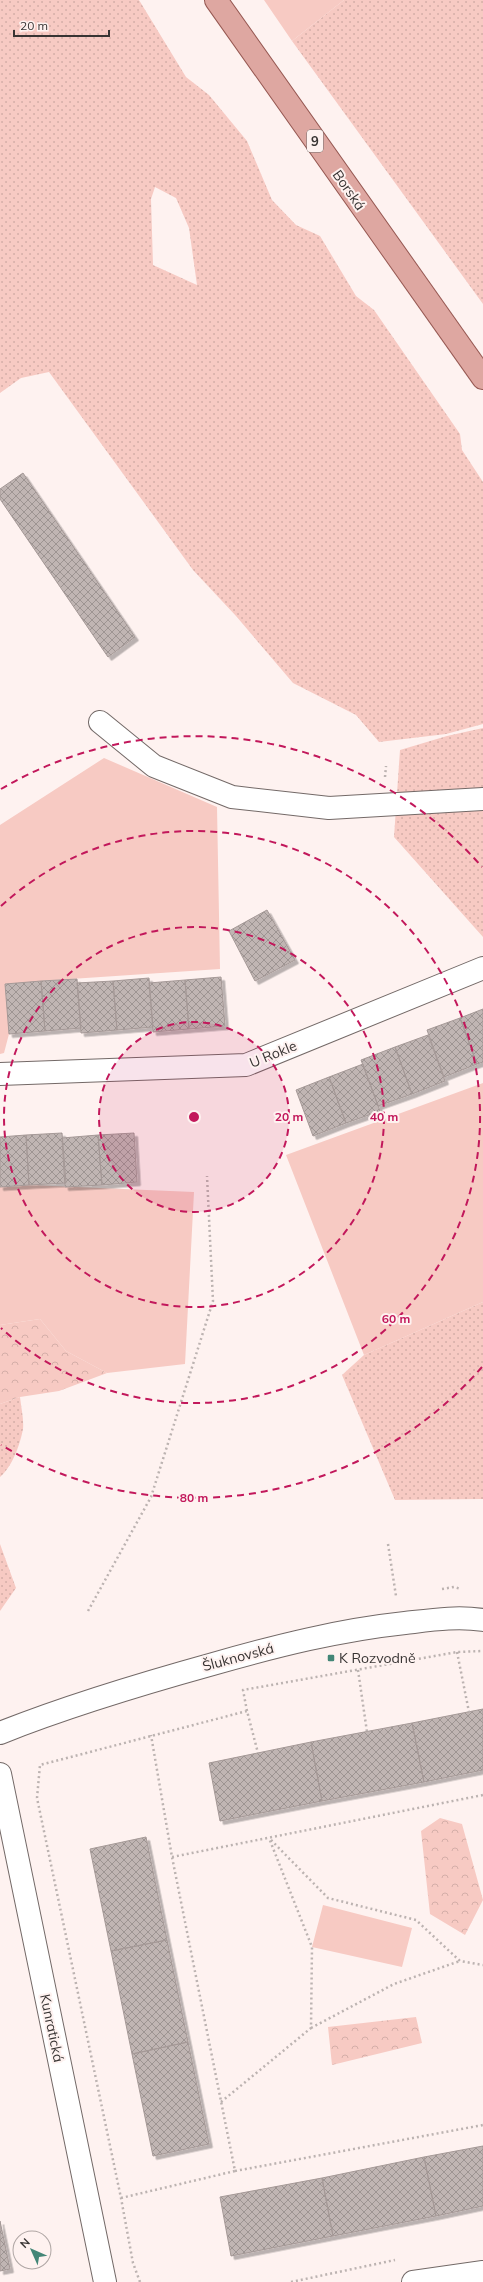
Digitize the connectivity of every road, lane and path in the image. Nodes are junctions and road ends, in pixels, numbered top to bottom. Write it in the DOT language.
graph roads {
  1 [pos="216,0"];
  2 [pos="483,378"];
  3 [pos="100,722"];
  4 [pos="483,799"];
  5 [pos="483,968"];
  6 [pos="0,1074"];
  7 [pos="208,1176"];
  8 [pos="388,1544"];
  9 [pos="396,1597"];
  10 [pos="88,1611"];
  11 [pos="483,1620"];
  12 [pos="483,1651"];
  13 [pos="456,1652"];
  14 [pos="358,1670"];
  15 [pos="247,1712"];
  16 [pos="469,1712"];
  17 [pos="367,1732"];
  18 [pos="0,1733"];
  19 [pos="151,1736"];
  20 [pos="258,1753"];
  21 [pos="0,1774"];
  22 [pos="483,1795"];
  23 [pos="269,1838"];
  24 [pos="172,1857"];
  25 [pos="460,1961"];
  26 [pos="483,1965"];
  27 [pos="311,2028"];
  28 [pos="221,2102"];
  29 [pos="483,2125"];
  30 [pos="235,2171"];
  31 [pos="122,2198"];
  32 [pos="397,2259"];
  33 [pos="483,2272"];
  34 [pos="104,2282"];
  35 [pos="140,2282"];
  36 [pos="291,2282"];
  37 [pos="413,2282"];
  1 -- 2 [label="main road, Borská / 9"];
  3 -- 4 [label="street"];
  5 -- 6 [label="street, U Rokle"];
  7 -- 10 [label="path"];
  8 -- 9 [label="path"];
  11 -- 18 [label="street, Šluknovská"];
  12 -- 13 [label="path"];
  13 -- 14 [label="path"];
  13 -- 16 [label="path"];
  14 -- 15 [label="path"];
  14 -- 17 [label="path"];
  15 -- 19 [label="path"];
  15 -- 20 [label="path"];
  19 -- 24 [label="path"];
  19 -- 31 [label="path"];
  21 -- 34 [label="street, Kunratická"];
  22 -- 23 [label="path"];
  23 -- 24 [label="path"];
  23 -- 25 [label="path"];
  23 -- 27 [label="path"];
  24 -- 28 [label="path"];
  25 -- 26 [label="path"];
  25 -- 27 [label="path"];
  27 -- 28 [label="path"];
  28 -- 30 [label="path"];
  29 -- 30 [label="path"];
  30 -- 31 [label="path"];
  31 -- 35 [label="path"];
  32 -- 36 [label="path"];
  33 -- 37 [label="street"];
}
